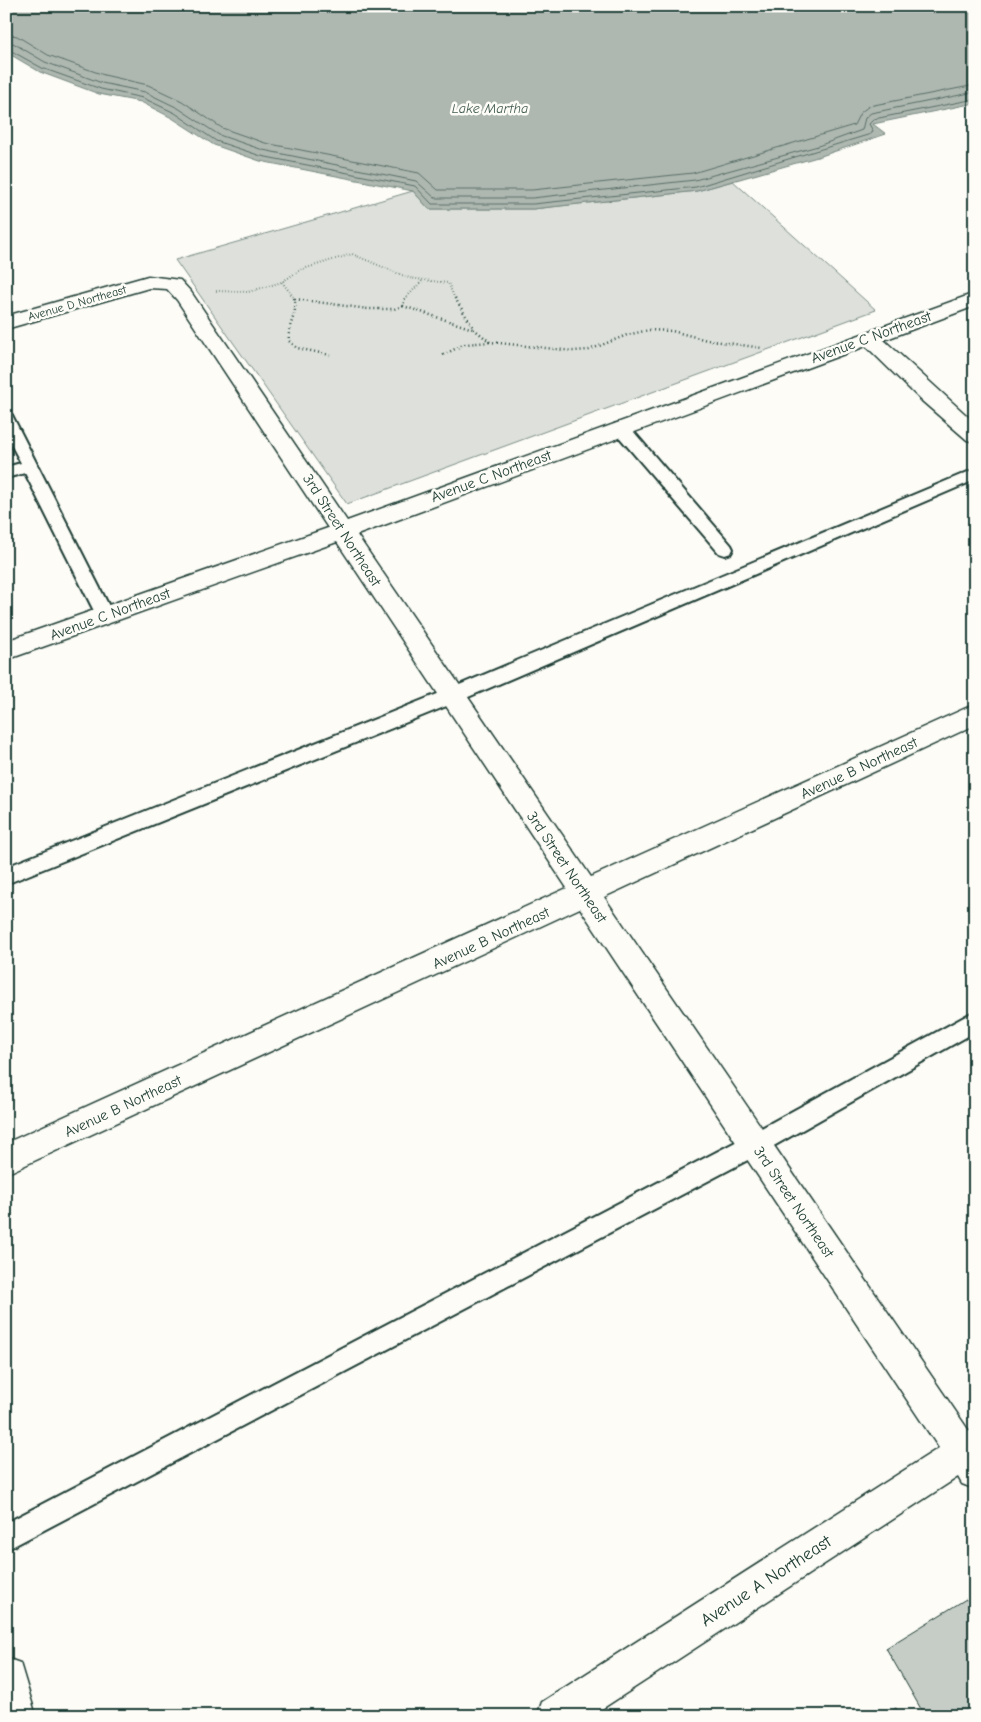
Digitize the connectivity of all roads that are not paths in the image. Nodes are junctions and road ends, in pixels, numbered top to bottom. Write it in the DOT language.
graph roads {
  1 [pos="178,289"];
  2 [pos="975,299"];
  3 [pos="6,324"];
  4 [pos="869,338"];
  5 [pos="6,420"];
  6 [pos="621,428"];
  7 [pos="975,435"];
  8 [pos="30,466"];
  9 [pos="6,473"];
  10 [pos="975,474"];
  11 [pos="343,531"];
  12 [pos="725,549"];
  13 [pos="105,616"];
  14 [pos="6,651"];
  15 [pos="452,696"];
  16 [pos="975,714"];
  17 [pos="6,876"];
  18 [pos="586,894"];
  19 [pos="975,1022"];
  20 [pos="754,1144"];
  21 [pos="6,1159"];
  22 [pos="971,1457"];
  23 [pos="6,1537"];
  24 [pos="6,1677"];
  25 [pos="17,1716"];
  26 [pos="556,1716"];
  1 -- 3 [label="street, Avenue D Northeast"];
  1 -- 11 [label="street, 3rd Street Northeast"];
  2 -- 4 [label="street, Avenue C Northeast"];
  4 -- 6 [label="street, Avenue C Northeast"];
  4 -- 7 [label="street"];
  5 -- 8 [label="lane"];
  6 -- 11 [label="street, Avenue C Northeast"];
  6 -- 12 [label="lane"];
  8 -- 9 [label="lane"];
  8 -- 13 [label="lane"];
  10 -- 15 [label="lane"];
  11 -- 13 [label="street, Avenue C Northeast"];
  11 -- 15 [label="street, 3rd Street Northeast"];
  13 -- 14 [label="street, Avenue C Northeast"];
  15 -- 17 [label="lane"];
  15 -- 18 [label="street, 3rd Street Northeast"];
  16 -- 18 [label="street, Avenue B Northeast"];
  18 -- 20 [label="street, 3rd Street Northeast"];
  18 -- 21 [label="street, Avenue B Northeast"];
  19 -- 20 [label="lane"];
  20 -- 22 [label="street, 3rd Street Northeast"];
  20 -- 23 [label="lane"];
  22 -- 26 [label="street, Avenue A Northeast"];
  24 -- 25 [label="street"];
}
